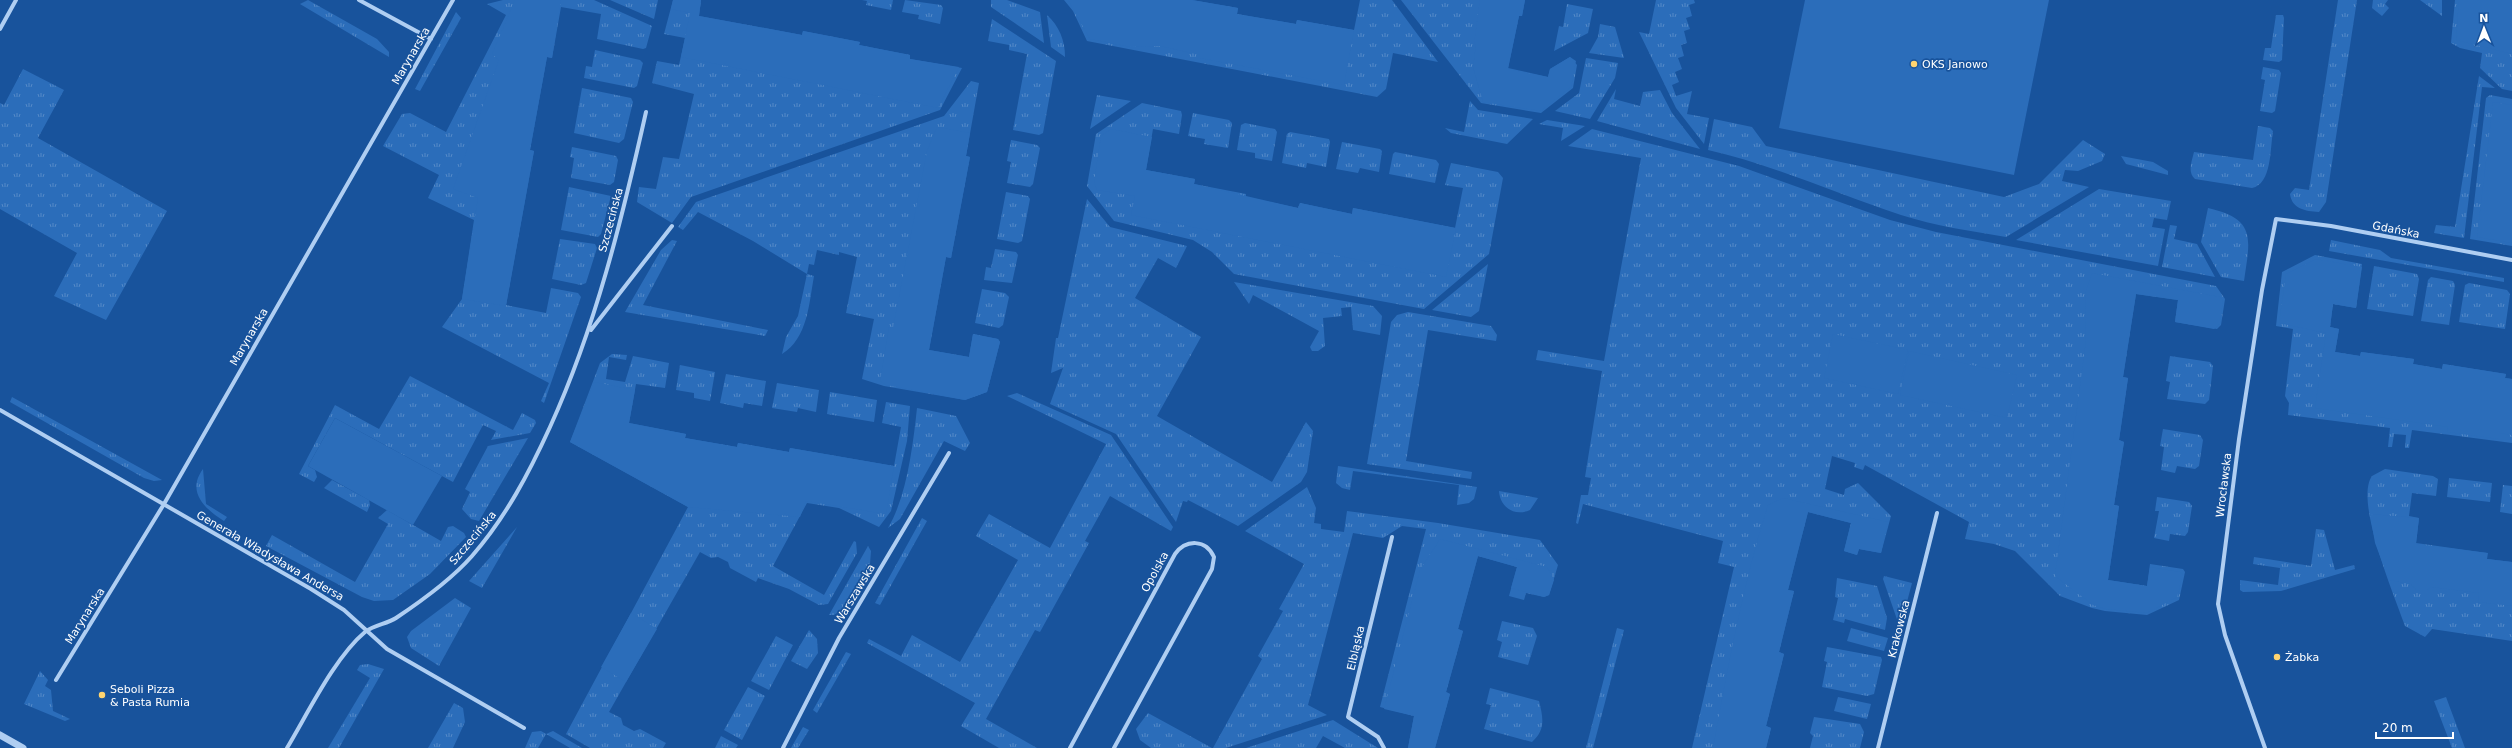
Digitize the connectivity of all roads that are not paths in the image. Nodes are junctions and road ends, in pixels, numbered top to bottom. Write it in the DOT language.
graph roads {
  1 [pos="16,0"];
  2 [pos="359,0"];
  3 [pos="453,0"];
  4 [pos="0,29"];
  5 [pos="431,39"];
  6 [pos="646,112"];
  7 [pos="2276,219"];
  8 [pos="672,226"];
  9 [pos="2512,260"];
  10 [pos="589,332"];
  11 [pos="0,410"];
  12 [pos="949,453"];
  13 [pos="164,504"];
  14 [pos="1936,513"];
  15 [pos="1392,537"];
  16 [pos="366,631"];
  17 [pos="56,680"];
  18 [pos="524,728"];
  19 [pos="0,735"];
  20 [pos="23,748"];
  21 [pos="287,748"];
  22 [pos="783,748"];
  23 [pos="1070,748"];
  24 [pos="1114,748"];
  25 [pos="1384,748"];
  26 [pos="1878,748"];
  27 [pos="2265,748"];
  1 -- 4 [label="street"];
  2 -- 5 [label="street"];
  3 -- 5 [label="street, Marynarska"];
  5 -- 13 [label="street, Marynarska"];
  6 -- 10 [label="street, Szczecińska"];
  7 -- 9 [label="street, Gdańska"];
  7 -- 27 [label="street, Wrocławska"];
  8 -- 10 [label="street, Szczecińska"];
  10 -- 16 [label="street, Szczecińska"];
  11 -- 13 [label="street, Generała Władysława Andersa"];
  12 -- 22 [label="street, Warszawska"];
  13 -- 16 [label="street, Generała Władysława Andersa"];
  13 -- 17 [label="street, Marynarska"];
  14 -- 26 [label="street, Krakowska"];
  15 -- 25 [label="street, Elbląska"];
  16 -- 18 [label="street, Generała Władysława Andersa"];
  16 -- 21 [label="street, Szczecińska"];
  19 -- 20 [label="street"];
  23 -- 24 [label="street, Opolska"];
}
